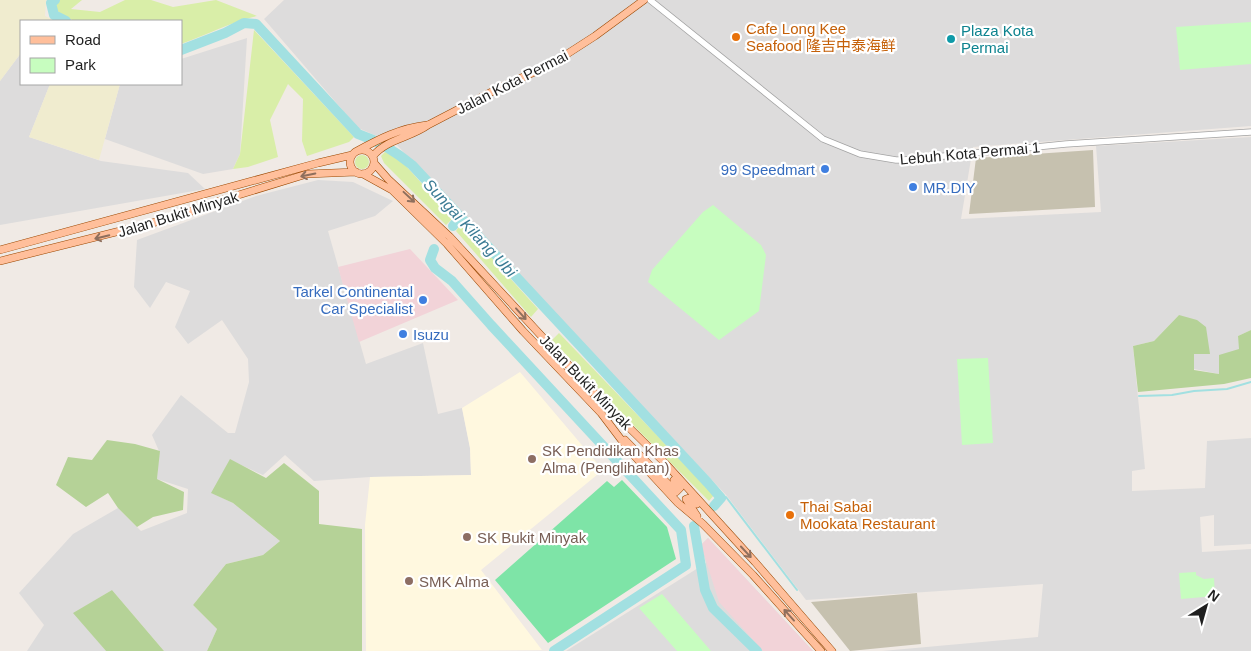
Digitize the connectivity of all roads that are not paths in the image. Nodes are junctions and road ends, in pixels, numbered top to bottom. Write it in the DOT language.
graph roads {
  1 [pos="644,0"];
  2 [pos="650,0"];
  3 [pos="1251,132"];
  4 [pos="392,137"];
  5 [pos="354,154"];
  6 [pos="374,160"];
  7 [pos="360,173"];
  8 [pos="0,250"];
  9 [pos="0,261"];
  10 [pos="618,435"];
  11 [pos="640,439"];
  12 [pos="713,516"];
  13 [pos="703,524"];
  14 [pos="821,651"];
  15 [pos="832,651"];
  1 -- 4 [label="main road, Jalan Kota Permai"];
  2 -- 3 [label="street, Lebuh Kota Permai 1"];
  4 -- 5 [label="main road, Jalan Kota Permai"];
  4 -- 6 [label="main road, Jalan Kota Permai"];
  5 -- 6 [label="main road"];
  5 -- 7 [label="main road"];
  5 -- 8 [label="main road, Jalan Bukit Minyak"];
  6 -- 7 [label="main road"];
  6 -- 11 [label="main road, Jalan Bukit Minyak, one-way"];
  7 -- 9 [label="main road, Jalan Bukit Minyak, one-way"];
  7 -- 10 [label="main road, Jalan Bukit Minyak"];
  10 -- 11 [label="main road"];
  10 -- 13 [label="main road, Jalan Bukit Minyak"];
  11 -- 12 [label="main road, Jalan Bukit Minyak"];
  12 -- 13 [label="main road"];
  12 -- 15 [label="main road, Jalan Bukit Minyak, one-way"];
  14 -- 13 [label="main road, Jalan Bukit Minyak, one-way"];
}
